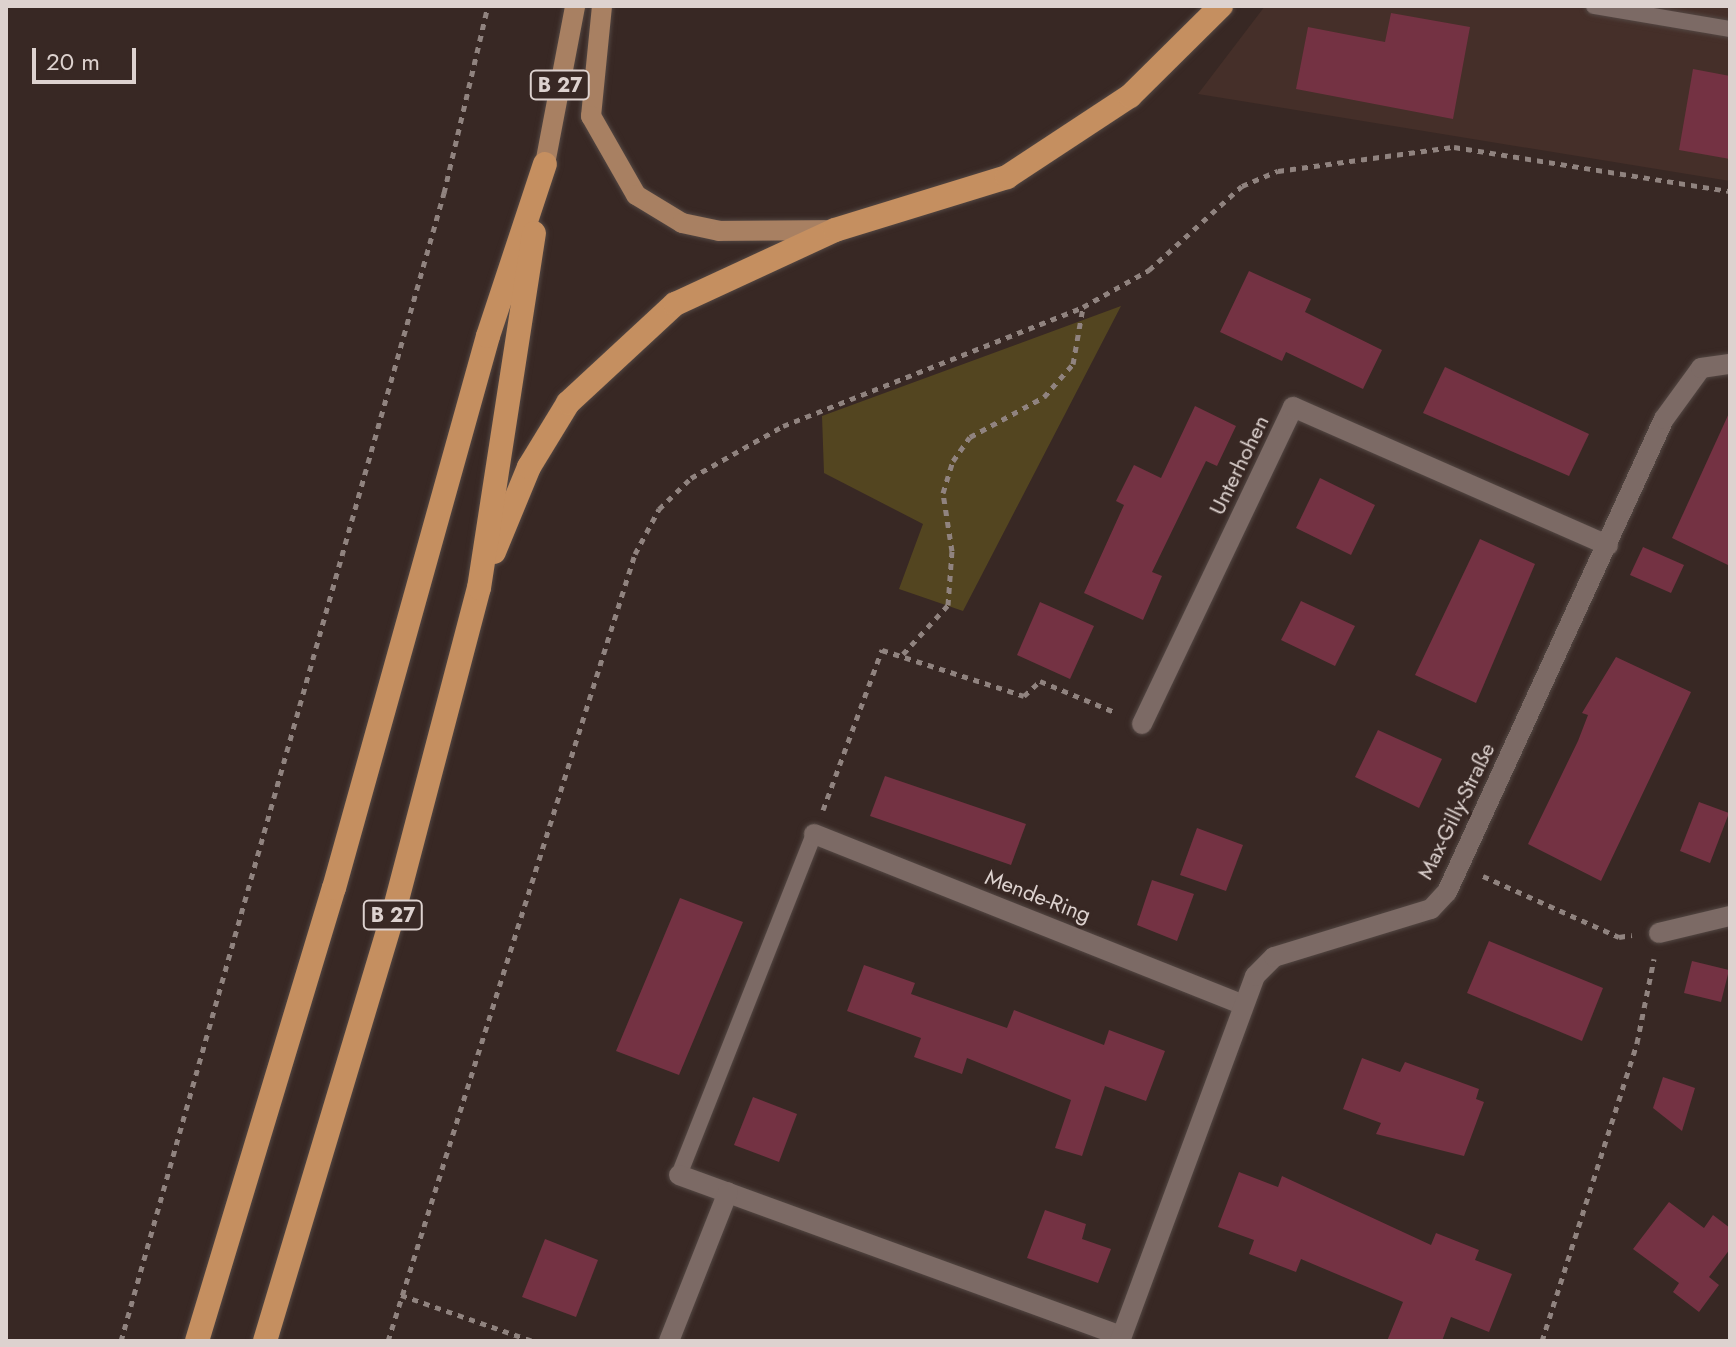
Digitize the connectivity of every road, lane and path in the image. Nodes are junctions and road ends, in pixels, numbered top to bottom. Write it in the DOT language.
graph roads {
  1 [pos="488,6"];
  2 [pos="575,6"];
  3 [pos="602,6"];
  4 [pos="1221,6"];
  5 [pos="1594,6"];
  6 [pos="1730,29"];
  7 [pos="545,164"];
  8 [pos="1730,191"];
  9 [pos="835,230"];
  10 [pos="1083,307"];
  11 [pos="1730,364"];
  12 [pos="1608,545"];
  13 [pos="479,588"];
  14 [pos="903,654"];
  15 [pos="1142,724"];
  16 [pos="814,834"];
  17 [pos="1460,865"];
  18 [pos="1730,916"];
  19 [pos="1659,933"];
  20 [pos="1243,1005"];
  21 [pos="679,1175"];
  22 [pos="728,1192"];
  23 [pos="401,1295"];
  24 [pos="1121,1338"];
  25 [pos="121,1341"];
  26 [pos="197,1341"];
  27 [pos="265,1341"];
  28 [pos="388,1341"];
  29 [pos="532,1341"];
  30 [pos="669,1341"];
  31 [pos="1542,1341"];
  1 -- 25 [label="path"];
  2 -- 7 [label="main road, B 27"];
  3 -- 9 [label="main road"];
  4 -- 9 [label="highway"];
  5 -- 6 [label="lane"];
  7 -- 13 [label="highway, B 27"];
  7 -- 26 [label="highway, B 27"];
  8 -- 10 [label="path"];
  9 -- 13 [label="highway"];
  10 -- 14 [label="path"];
  10 -- 23 [label="path"];
  11 -- 12 [label="street, Max-Gilly-Straße"];
  12 -- 15 [label="street, Unterhohen"];
  12 -- 17 [label="street, Max-Gilly-Straße"];
  13 -- 27 [label="highway, B 27"];
  14 -- 15 [label="path"];
  14 -- 16 [label="path"];
  16 -- 20 [label="street, Mende-Ring"];
  16 -- 21 [label="lane"];
  17 -- 19 [label="path"];
  17 -- 20 [label="street, Max-Gilly-Straße"];
  18 -- 19 [label="street"];
  19 -- 31 [label="path"];
  20 -- 24 [label="street, Max-Gilly-Straße"];
  21 -- 22 [label="street"];
  22 -- 24 [label="street"];
  22 -- 30 [label="street"];
  23 -- 28 [label="path"];
  23 -- 29 [label="path"];
}
